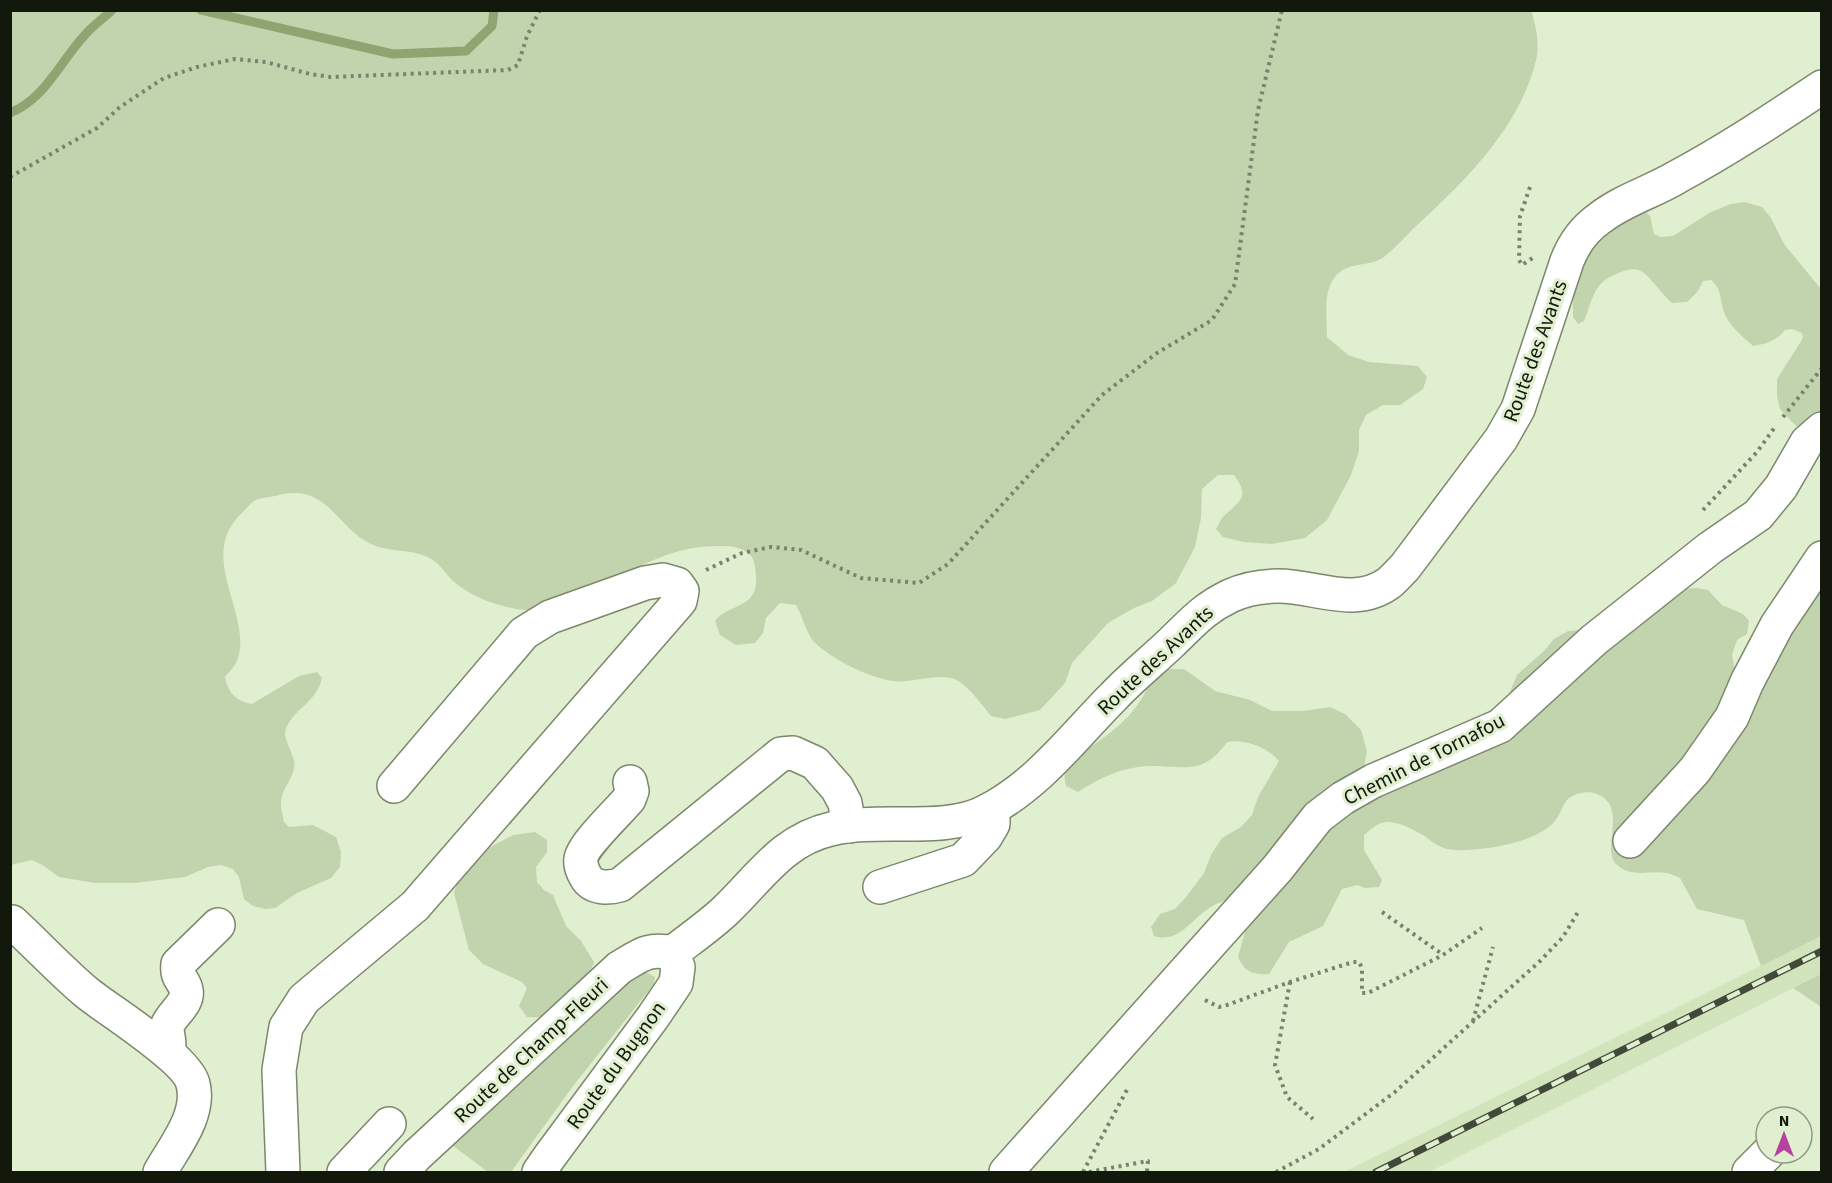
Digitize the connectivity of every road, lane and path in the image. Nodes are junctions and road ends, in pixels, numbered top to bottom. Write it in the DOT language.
graph roads {
  1 [pos="540,10"];
  2 [pos="1282,10"];
  3 [pos="1821,87"];
  4 [pos="10,177"];
  5 [pos="1530,187"];
  6 [pos="1574,245"];
  7 [pos="1821,368"];
  8 [pos="1821,429"];
  9 [pos="1702,511"];
  10 [pos="1821,558"];
  11 [pos="677,584"];
  12 [pos="630,782"];
  13 [pos="394,786"];
  14 [pos="987,811"];
  15 [pos="849,826"];
  16 [pos="1630,841"];
  17 [pos="880,887"];
  18 [pos="1382,912"];
  19 [pos="1578,912"];
  20 [pos="12,922"];
  21 [pos="218,925"];
  22 [pos="1482,928"];
  23 [pos="1493,947"];
  24 [pos="672,953"];
  25 [pos="1443,955"];
  26 [pos="1290,982"];
  27 [pos="1219,1006"];
  28 [pos="1473,1022"];
  29 [pos="167,1052"];
  30 [pos="1130,1084"];
  31 [pos="1313,1119"];
  32 [pos="389,1124"];
  33 [pos="160,1173"];
  34 [pos="283,1173"];
  35 [pos="344,1173"];
  36 [pos="401,1173"];
  37 [pos="539,1173"];
  38 [pos="1006,1173"];
  39 [pos="1083,1173"];
  40 [pos="1089,1173"];
  41 [pos="1147,1173"];
  42 [pos="1276,1173"];
  1 -- 4 [label="path"];
  2 -- 11 [label="path"];
  3 -- 6 [label="street, Route des Avants"];
  5 -- 6 [label="path"];
  6 -- 14 [label="street, Route des Avants"];
  7 -- 9 [label="path"];
  8 -- 38 [label="street, Chemin de Tornafou"];
  10 -- 16 [label="street"];
  11 -- 13 [label="street"];
  11 -- 34 [label="street"];
  12 -- 15 [label="street"];
  14 -- 15 [label="street, Route des Avants"];
  14 -- 17 [label="street"];
  15 -- 24 [label="street, Route des Avants"];
  18 -- 25 [label="path"];
  19 -- 28 [label="path"];
  20 -- 29 [label="street"];
  21 -- 29 [label="street"];
  22 -- 25 [label="path"];
  23 -- 28 [label="path"];
  24 -- 36 [label="street, Route de Champ-Fleuri"];
  24 -- 37 [label="street, Route du Bugnon"];
  25 -- 26 [label="path"];
  26 -- 27 [label="path"];
  26 -- 31 [label="path"];
  28 -- 42 [label="path"];
  29 -- 33 [label="street"];
  30 -- 39 [label="path"];
  32 -- 35 [label="street"];
  40 -- 41 [label="path"];
}
